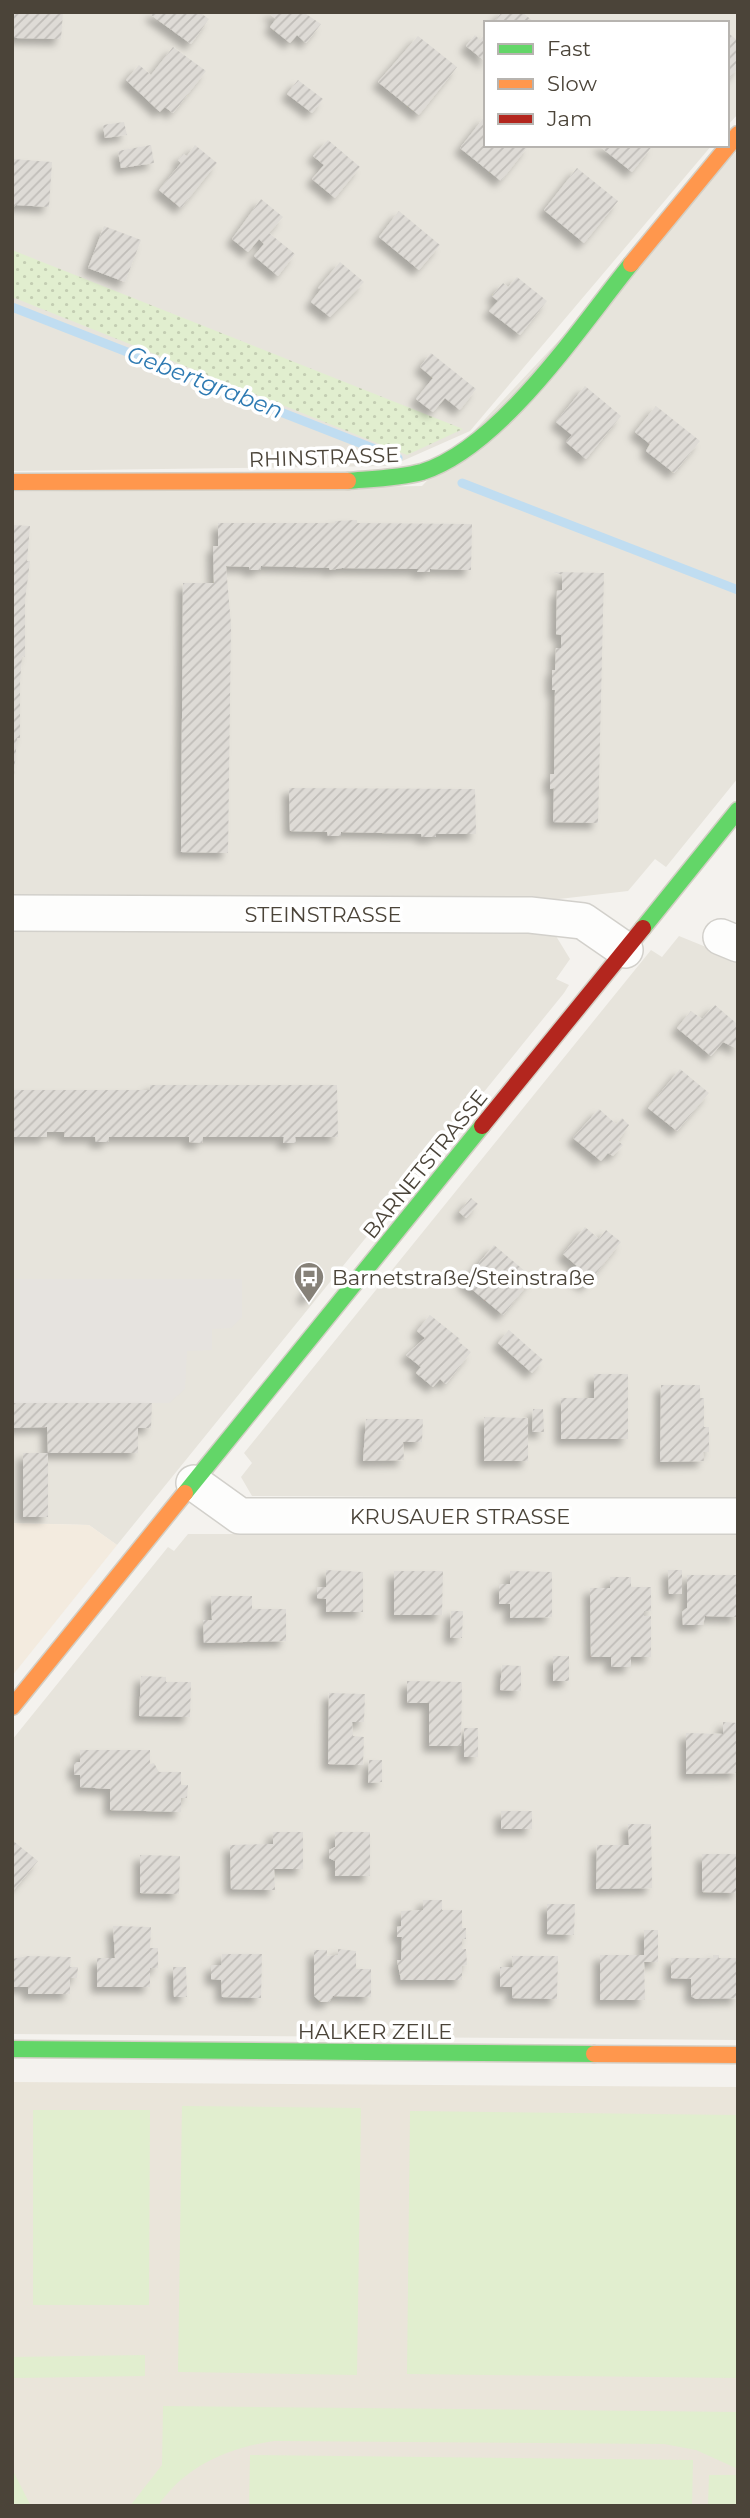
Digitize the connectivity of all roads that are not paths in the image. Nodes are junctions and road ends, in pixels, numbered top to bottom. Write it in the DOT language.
graph roads {
  1 [pos="727,147"];
  2 [pos="12,482"];
  3 [pos="738,810"];
  4 [pos="12,913"];
  5 [pos="625,950"];
  6 [pos="194,1483"];
  7 [pos="738,1516"];
  8 [pos="12,1707"];
  9 [pos="12,2049"];
  10 [pos="738,2055"];
  1 -- 2 [label="street, RHINSTRASSE"];
  3 -- 5 [label="street, BARNETSTRASSE"];
  4 -- 5 [label="street, STEINSTRASSE"];
  5 -- 6 [label="street, BARNETSTRASSE"];
  6 -- 7 [label="street, KRUSAUER STRASSE"];
  6 -- 8 [label="street, BARNETSTRASSE"];
  9 -- 10 [label="street, HALKER ZEILE"];
}
